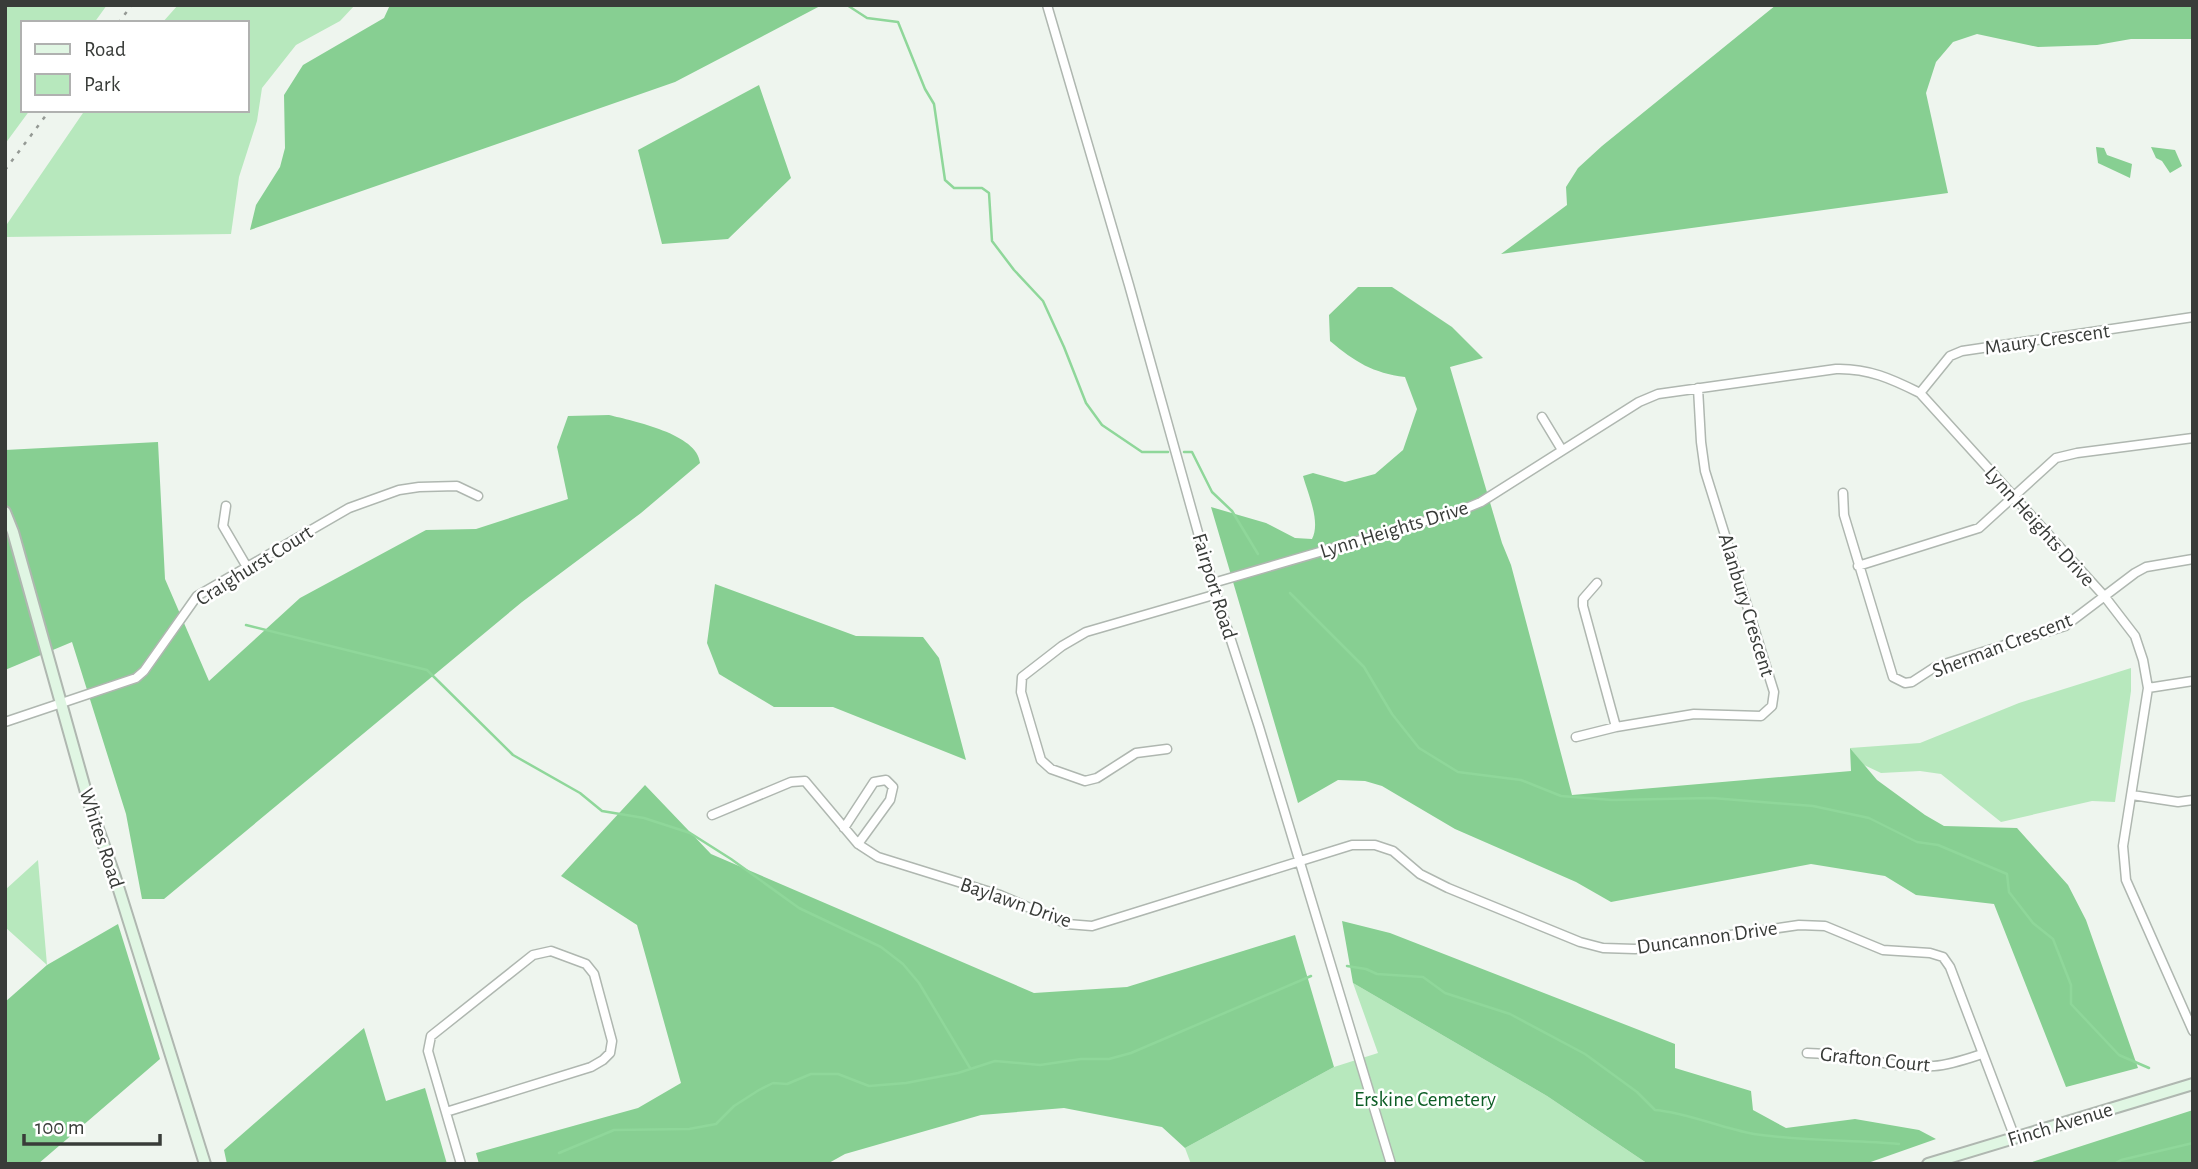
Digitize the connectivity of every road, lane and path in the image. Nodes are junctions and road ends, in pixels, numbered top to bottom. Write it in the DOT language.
graph roads {
  1 [pos="1047,5"];
  2 [pos="2193,317"];
  3 [pos="1698,388"];
  4 [pos="1920,393"];
  5 [pos="1542,417"];
  6 [pos="2193,438"];
  7 [pos="1562,450"];
  8 [pos="1843,493"];
  9 [pos="478,496"];
  10 [pos="2014,497"];
  11 [pos="226,506"];
  12 [pos="5,512"];
  13 [pos="2193,559"];
  14 [pos="1858,566"];
  15 [pos="247,567"];
  16 [pos="1213,583"];
  17 [pos="1597,583"];
  18 [pos="1217,594"];
  19 [pos="2105,597"];
  20 [pos="2193,681"];
  21 [pos="2148,688"];
  22 [pos="61,703"];
  23 [pos="5,722"];
  24 [pos="1616,727"];
  25 [pos="1576,737"];
  26 [pos="1167,748"];
  27 [pos="2132,794"];
  28 [pos="2193,800"];
  29 [pos="712,814"];
  30 [pos="844,828"];
  31 [pos="858,844"];
  32 [pos="1299,862"];
  33 [pos="2193,1031"];
  34 [pos="1807,1052"];
  35 [pos="1982,1054"];
  36 [pos="2193,1084"];
  37 [pos="446,1112"];
  38 [pos="2015,1138"];
  39 [pos="205,1164"];
  40 [pos="461,1164"];
  41 [pos="1391,1164"];
  42 [pos="1928,1164"];
  1 -- 16 [label="street, Fairport Road"];
  2 -- 4 [label="street, Maury Crescent"];
  3 -- 4 [label="street, Lynn Heights Drive"];
  3 -- 7 [label="street, Lynn Heights Drive"];
  3 -- 24 [label="street, Alanbury Crescent"];
  4 -- 10 [label="street, Lynn Heights Drive"];
  5 -- 7 [label="street"];
  6 -- 10 [label="street"];
  7 -- 16 [label="street, Lynn Heights Drive"];
  8 -- 14 [label="street, Sherman Crescent"];
  9 -- 15 [label="street, Craighurst Court"];
  10 -- 14 [label="street"];
  10 -- 19 [label="street, Lynn Heights Drive"];
  11 -- 15 [label="street"];
  12 -- 22 [label="main road, Whites Road"];
  13 -- 19 [label="street, Sherman Crescent"];
  14 -- 19 [label="street, Sherman Crescent"];
  15 -- 22 [label="street, Craighurst Court"];
  16 -- 18 [label="street, Fairport Road"];
  17 -- 24 [label="street"];
  18 -- 26 [label="street"];
  18 -- 32 [label="street, Fairport Road"];
  19 -- 21 [label="street, Lynn Heights Drive"];
  20 -- 21 [label="street"];
  21 -- 27 [label="street, Lynn Heights Drive"];
  22 -- 23 [label="street, Craighurst Court"];
  22 -- 39 [label="main road, Whites Road"];
  24 -- 25 [label="street, Alanbury Crescent"];
  27 -- 28 [label="street"];
  27 -- 33 [label="street, Lynn Heights Drive"];
  29 -- 30 [label="street, Baylawn Drive"];
  30 -- 31 [label="street, Baylawn Drive"];
  30 -- 31 [label="street"];
  31 -- 32 [label="street, Baylawn Drive"];
  32 -- 35 [label="street, Duncannon Drive"];
  32 -- 41 [label="street, Fairport Road"];
  34 -- 35 [label="street, Grafton Court"];
  35 -- 38 [label="street, Duncannon Drive"];
  36 -- 38 [label="main road, Finch Avenue"];
  37 -- 37 [label="street"];
  37 -- 40 [label="street"];
  38 -- 42 [label="main road, Finch Avenue"];
}
